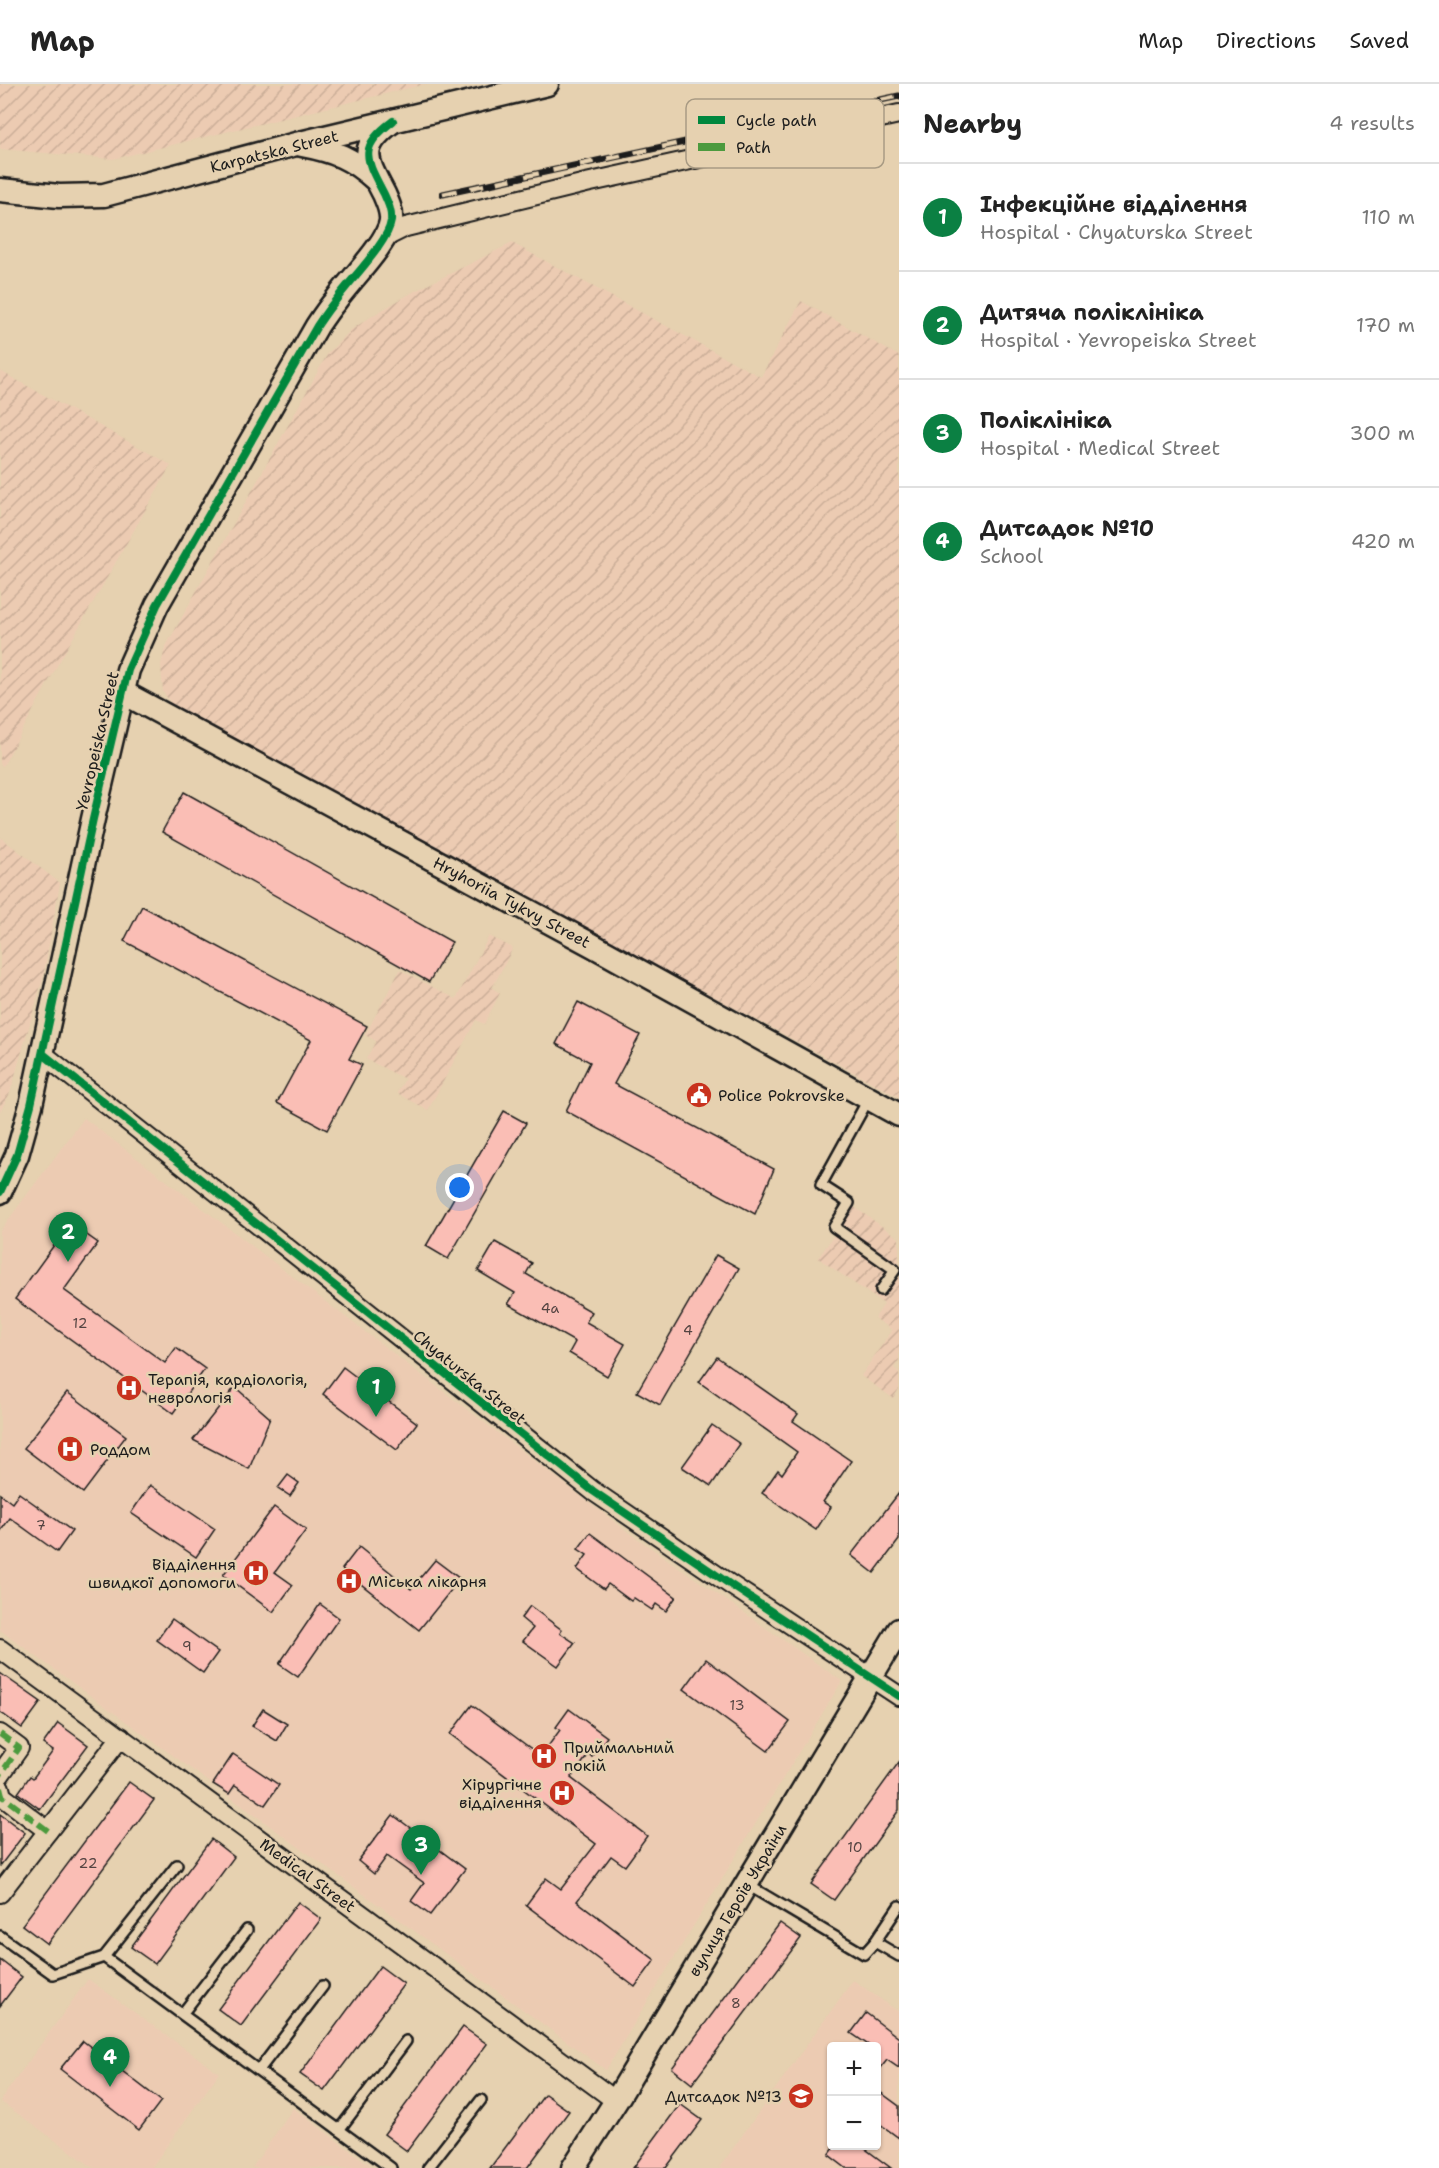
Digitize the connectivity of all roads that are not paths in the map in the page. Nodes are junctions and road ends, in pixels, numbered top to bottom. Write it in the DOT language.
graph roads {
  1 [pos="547,84"];
  2 [pos="899,114"];
  3 [pos="884,117"];
  4 [pos="393,121"];
  5 [pos="296,144"];
  6 [pos="686,162"];
  7 [pos="377,182"];
  8 [pos="0,190"];
  9 [pos="386,237"];
  10 [pos="122,692"];
  11 [pos="43,1054"];
  12 [pos="869,1098"];
  13 [pos="899,1115"];
  14 [pos="0,1192"];
  15 [pos="881,1290"];
  16 [pos="899,1630"];
  17 [pos="0,1649"];
  18 [pos="870,1677"];
  19 [pos="899,1696"];
  20 [pos="0,1734"];
  21 [pos="121,1737"];
  22 [pos="0,1775"];
  23 [pos="0,1788"];
  24 [pos="48,1832"];
  25 [pos="177,1865"];
  26 [pos="746,1884"];
  27 [pos="0,1893"];
  28 [pos="899,1906"];
  29 [pos="247,1930"];
  30 [pos="0,1936"];
  31 [pos="875,1942"];
  32 [pos="899,1956"];
  33 [pos="105,1957"];
  34 [pos="323,1986"];
  35 [pos="182,2014"];
  36 [pos="406,2041"];
  37 [pos="258,2070"];
  38 [pos="481,2100"];
  39 [pos="616,2102"];
  40 [pos="339,2130"];
  41 [pos="391,2168"];
  42 [pos="428,2168"];
  43 [pos="573,2168"];
  1 -- 4 [label="street, Karpatska Street"];
  2 -- 3 [label="street"];
  4 -- 5 [label="street, Karpatska Street"];
  4 -- 7 [label="street"];
  5 -- 7 [label="street"];
  5 -- 8 [label="street, Karpatska Street"];
  6 -- 9 [label="street"];
  7 -- 9 [label="street"];
  9 -- 10 [label="street, Yevropeiska Street"];
  10 -- 11 [label="street, Yevropeiska Street"];
  10 -- 12 [label="street, Hryhoriia Tykvy Street"];
  11 -- 14 [label="street, Yevropeiska Street"];
  11 -- 18 [label="street, Chyaturska Street"];
  12 -- 13 [label="street, Hryhoriia Tykvy Street"];
  12 -- 15 [label="lane"];
  16 -- 18 [label="street, вулиця Героїв України"];
  17 -- 21 [label="street, Medical Street"];
  18 -- 19 [label="street, Chyaturska Street"];
  18 -- 26 [label="street, вулиця Героїв України"];
  20 -- 22 [label="street"];
  21 -- 24 [label="street"];
  21 -- 39 [label="street, Medical Street"];
  23 -- 24 [label="street"];
  24 -- 27 [label="street"];
  25 -- 33 [label="lane"];
  26 -- 31 [label="lane"];
  26 -- 39 [label="street, вулиця Героїв України"];
  28 -- 31 [label="lane"];
  29 -- 35 [label="lane"];
  30 -- 33 [label="lane"];
  31 -- 32 [label="lane"];
  33 -- 35 [label="lane"];
  34 -- 37 [label="lane"];
  35 -- 37 [label="lane"];
  36 -- 40 [label="lane"];
  37 -- 40 [label="lane"];
  38 -- 42 [label="lane"];
  39 -- 43 [label="street, вулиця Героїв України"];
  40 -- 41 [label="lane"];
}
